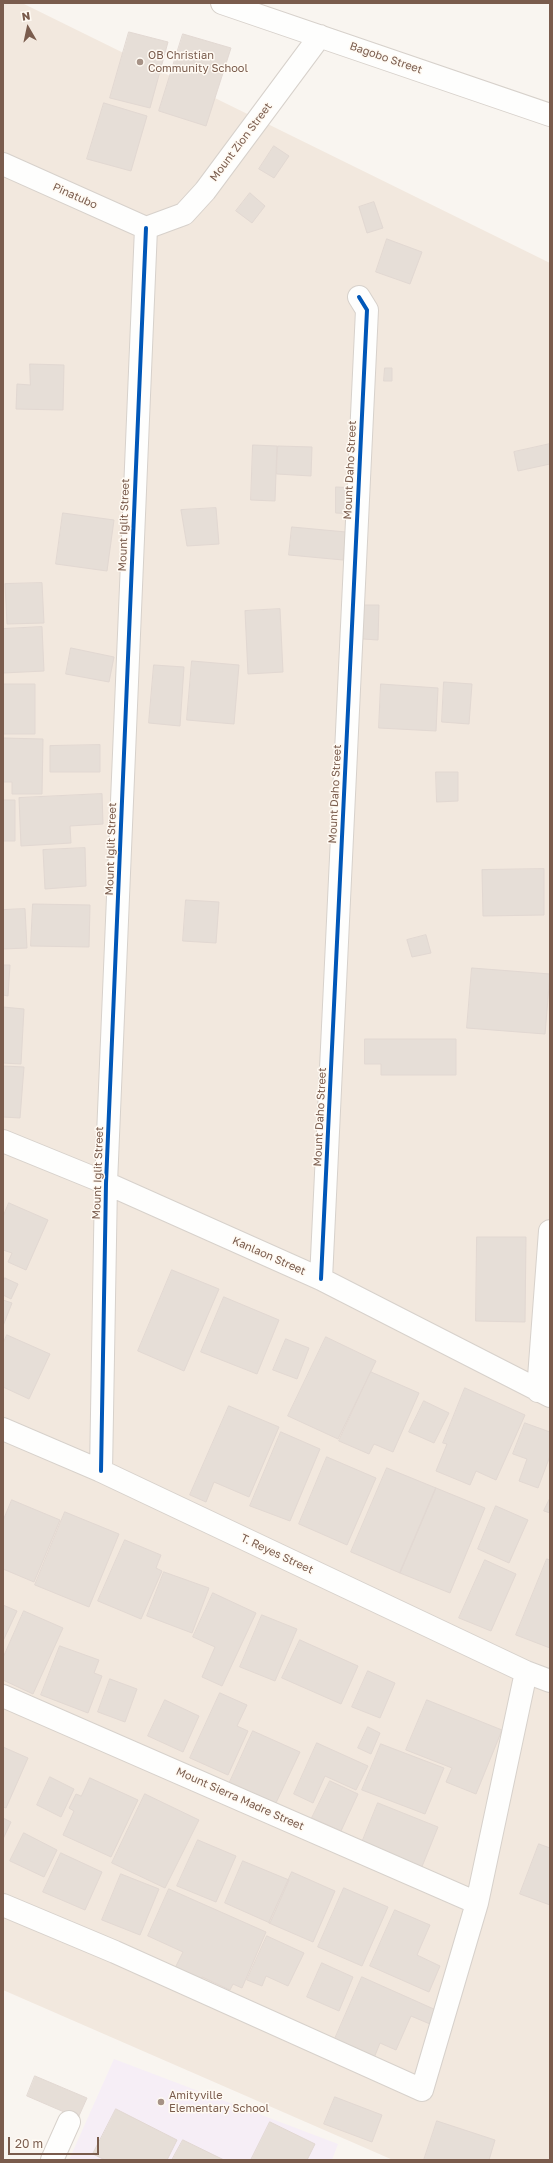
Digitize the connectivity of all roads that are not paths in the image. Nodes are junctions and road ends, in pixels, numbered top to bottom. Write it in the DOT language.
graph roads {
  1 [pos="222,3"];
  2 [pos="320,36"];
  3 [pos="550,115"];
  4 [pos="3,164"];
  5 [pos="146,228"];
  6 [pos="363,303"];
  7 [pos="3,1141"];
  8 [pos="106,1183"];
  9 [pos="550,1231"];
  10 [pos="321,1279"];
  11 [pos="544,1393"];
  12 [pos="3,1429"];
  13 [pos="100,1471"];
  14 [pos="526,1672"];
  15 [pos="550,1681"];
  16 [pos="3,1696"];
  17 [pos="477,1902"];
  18 [pos="3,1905"];
  19 [pos="70,2122"];
  20 [pos="52,2160"];
  1 -- 2 [label="street, Bagobo Street"];
  2 -- 3 [label="street, Bagobo Street"];
  2 -- 5 [label="street, Mount Zion Street"];
  4 -- 5 [label="street, Pinatubo"];
  5 -- 8 [label="street, Mount Iglit Street"];
  6 -- 10 [label="street, Mount Daho Street"];
  7 -- 8 [label="street, Kanlaon Street"];
  8 -- 10 [label="street, Kanlaon Street"];
  8 -- 13 [label="street, Mount Iglit Street"];
  9 -- 11 [label="street"];
  10 -- 11 [label="street, Kanlaon Street"];
  12 -- 13 [label="street, T. Reyes Street"];
  13 -- 14 [label="street, T. Reyes Street"];
  14 -- 15 [label="street, T. Reyes Street"];
  14 -- 17 [label="street"];
  16 -- 17 [label="street, Mount Sierra Madre Street"];
  17 -- 18 [label="street"];
  19 -- 20 [label="street"];
}
